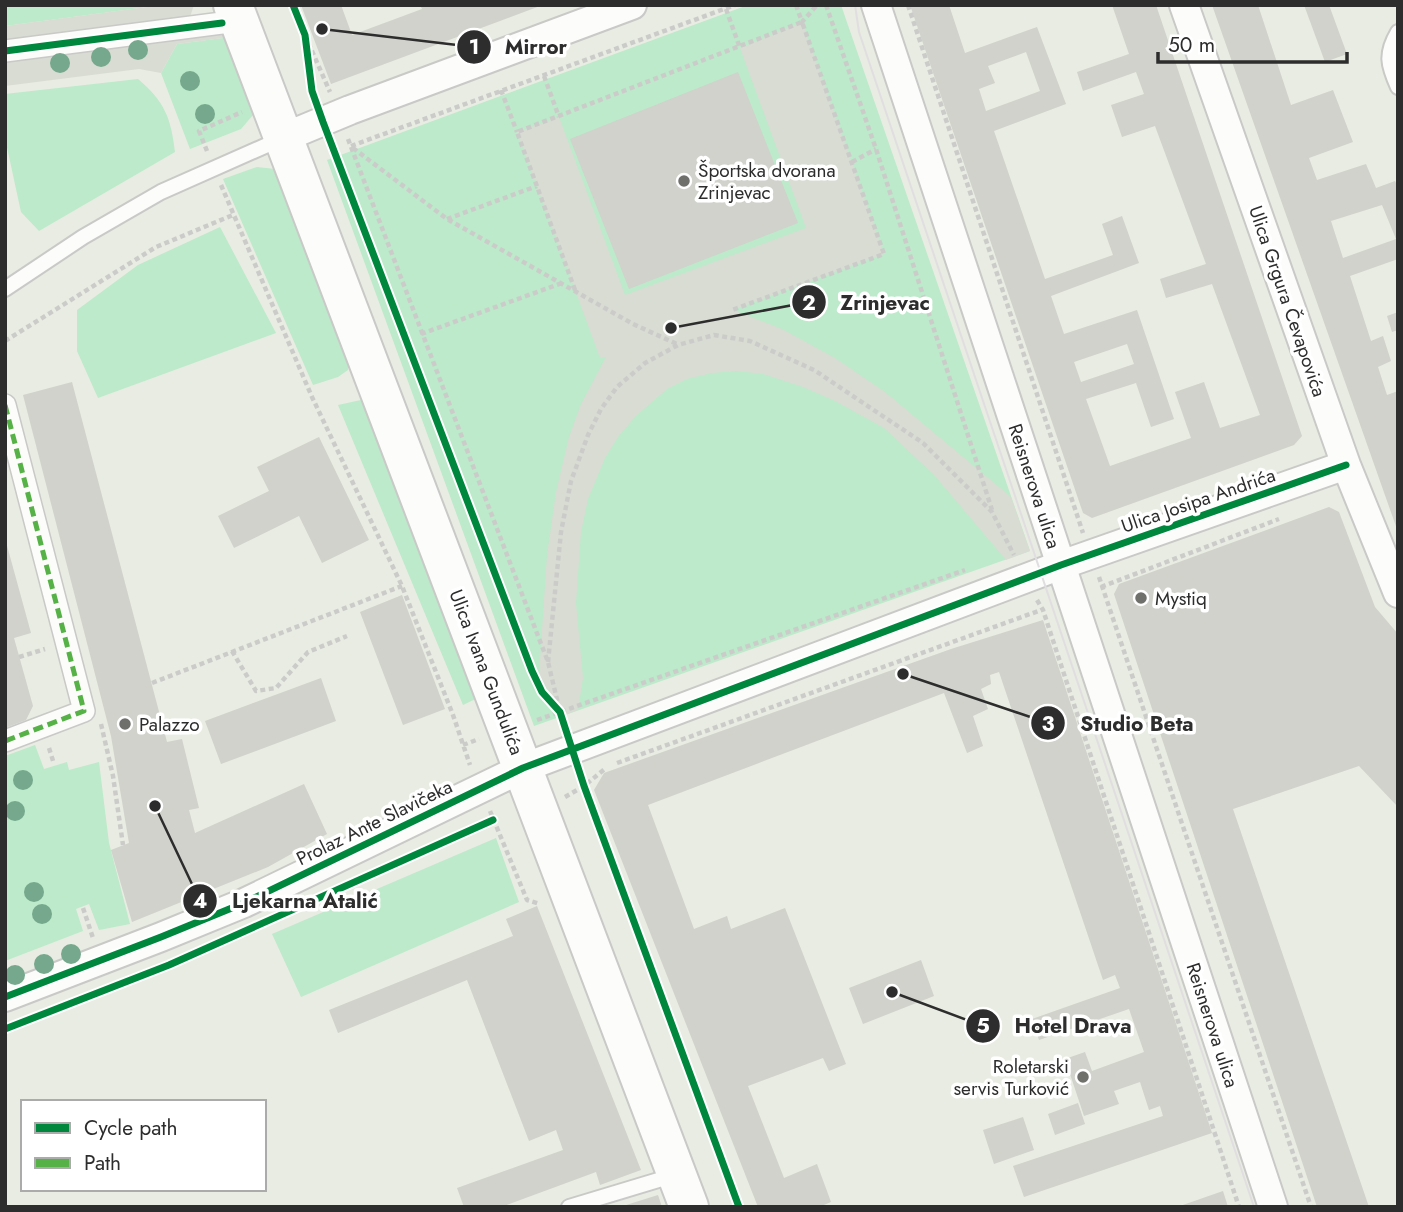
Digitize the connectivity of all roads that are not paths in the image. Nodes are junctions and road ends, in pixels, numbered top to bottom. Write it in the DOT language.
graph roads {
  1 [pos="632,5"];
  2 [pos="876,5"];
  3 [pos="1184,5"];
  4 [pos="231,16"];
  5 [pos="1398,32"];
  6 [pos="5,51"];
  7 [pos="1398,87"];
  8 [pos="285,138"];
  9 [pos="5,289"];
  10 [pos="5,405"];
  11 [pos="1346,465"];
  12 [pos="1056,552"];
  13 [pos="1398,593"];
  14 [pos="5,741"];
  15 [pos="571,749"];
  16 [pos="523,768"];
  17 [pos="5,997"];
  18 [pos="683,1191"];
  19 [pos="569,1207"];
  20 [pos="1273,1207"];
  1 -- 8 [label="street"];
  2 -- 12 [label="street, Reisnerova ulica"];
  3 -- 11 [label="street, Ulica Grgura Čevapovića"];
  4 -- 6 [label="street"];
  4 -- 8 [label="main road, Ulica Ivana Gundulića"];
  5 -- 7 [label="lane"];
  8 -- 9 [label="lane"];
  8 -- 16 [label="main road, Ulica Ivana Gundulića"];
  10 -- 14 [label="street"];
  11 -- 12 [label="street, Ulica Josipa Andrića"];
  11 -- 13 [label="street, Ulica Grgura Čevapovića"];
  12 -- 15 [label="street, Ulica Josipa Andrića"];
  12 -- 20 [label="street, Reisnerova ulica"];
  15 -- 16 [label="street, Prolaz Ante Slavičeka"];
  16 -- 17 [label="street, Prolaz Ante Slavičeka"];
  16 -- 18 [label="main road, Ulica Ivana Gundulića"];
  18 -- 19 [label="lane"];
}
